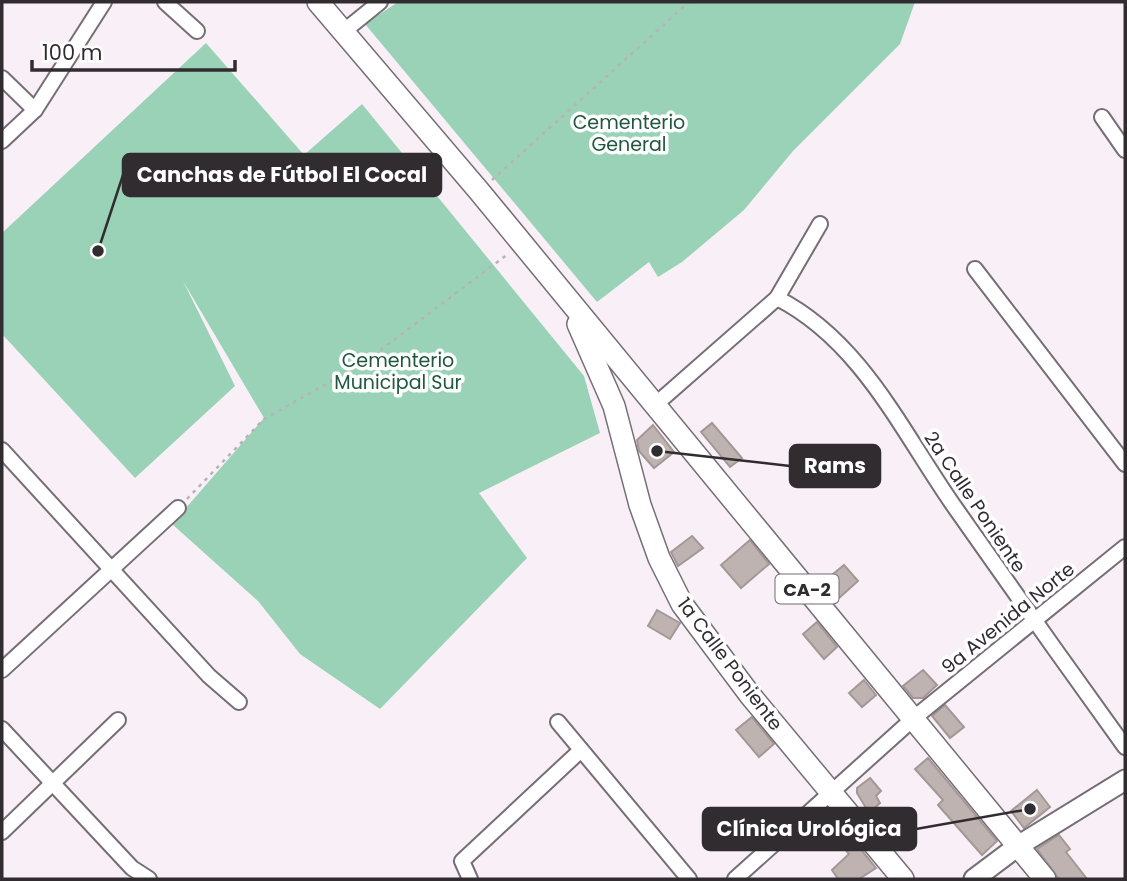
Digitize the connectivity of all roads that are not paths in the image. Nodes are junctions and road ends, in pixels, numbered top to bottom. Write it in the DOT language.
graph roads {
  1 [pos="104,2"];
  2 [pos="165,2"];
  3 [pos="318,2"];
  4 [pos="380,2"];
  5 [pos="197,31"];
  6 [pos="343,32"];
  7 [pos="2,78"];
  8 [pos="35,110"];
  9 [pos="1102,117"];
  10 [pos="2,141"];
  11 [pos="1125,150"];
  12 [pos="820,224"];
  13 [pos="975,269"];
  14 [pos="777,298"];
  15 [pos="567,300"];
  16 [pos="652,401"];
  17 [pos="614,406"];
  18 [pos="2,450"];
  19 [pos="1125,464"];
  20 [pos="178,508"];
  21 [pos="1125,547"];
  22 [pos="112,569"];
  23 [pos="1034,621"];
  24 [pos="2,670"];
  25 [pos="239,702"];
  26 [pos="915,718"];
  27 [pos="118,720"];
  28 [pos="558,722"];
  29 [pos="2,729"];
  30 [pos="1125,747"];
  31 [pos="581,750"];
  32 [pos="1125,780"];
  33 [pos="52,783"];
  34 [pos="830,791"];
  35 [pos="2,832"];
  36 [pos="1018,846"];
  37 [pos="149,879"];
  38 [pos="470,879"];
  39 [pos="689,879"];
  40 [pos="735,879"];
  41 [pos="903,879"];
  42 [pos="974,879"];
  43 [pos="1045,879"];
  1 -- 8 [label="street"];
  2 -- 5 [label="street"];
  3 -- 6 [label="main road, CA-2"];
  4 -- 6 [label="street"];
  6 -- 15 [label="main road, CA-2"];
  7 -- 8 [label="street"];
  8 -- 10 [label="street"];
  9 -- 11 [label="street"];
  12 -- 14 [label="street"];
  13 -- 19 [label="street"];
  14 -- 16 [label="street"];
  14 -- 23 [label="street, 2a Calle Poniente"];
  15 -- 16 [label="main road, CA-2"];
  15 -- 17 [label="main road, 1a Calle Poniente / CA-2"];
  16 -- 17 [label="main road"];
  16 -- 26 [label="main road, CA-2"];
  17 -- 34 [label="main road, 1a Calle Poniente / CA-2"];
  18 -- 22 [label="street"];
  20 -- 22 [label="street"];
  21 -- 23 [label="street, 9a Avenida Norte"];
  22 -- 24 [label="street"];
  22 -- 25 [label="street"];
  23 -- 26 [label="street, 9a Avenida Norte"];
  23 -- 30 [label="street, 2a Calle Poniente"];
  26 -- 34 [label="street, 9a Avenida Norte"];
  26 -- 36 [label="main road, CA-2"];
  27 -- 33 [label="street"];
  28 -- 31 [label="street"];
  29 -- 33 [label="street"];
  31 -- 38 [label="street"];
  31 -- 39 [label="street"];
  32 -- 36 [label="street"];
  33 -- 35 [label="street"];
  33 -- 37 [label="street"];
  34 -- 40 [label="street, 9a Avenida Norte"];
  34 -- 41 [label="main road, 1a Calle Poniente / CA-2"];
  36 -- 42 [label="street"];
  36 -- 43 [label="main road, CA-2"];
}
